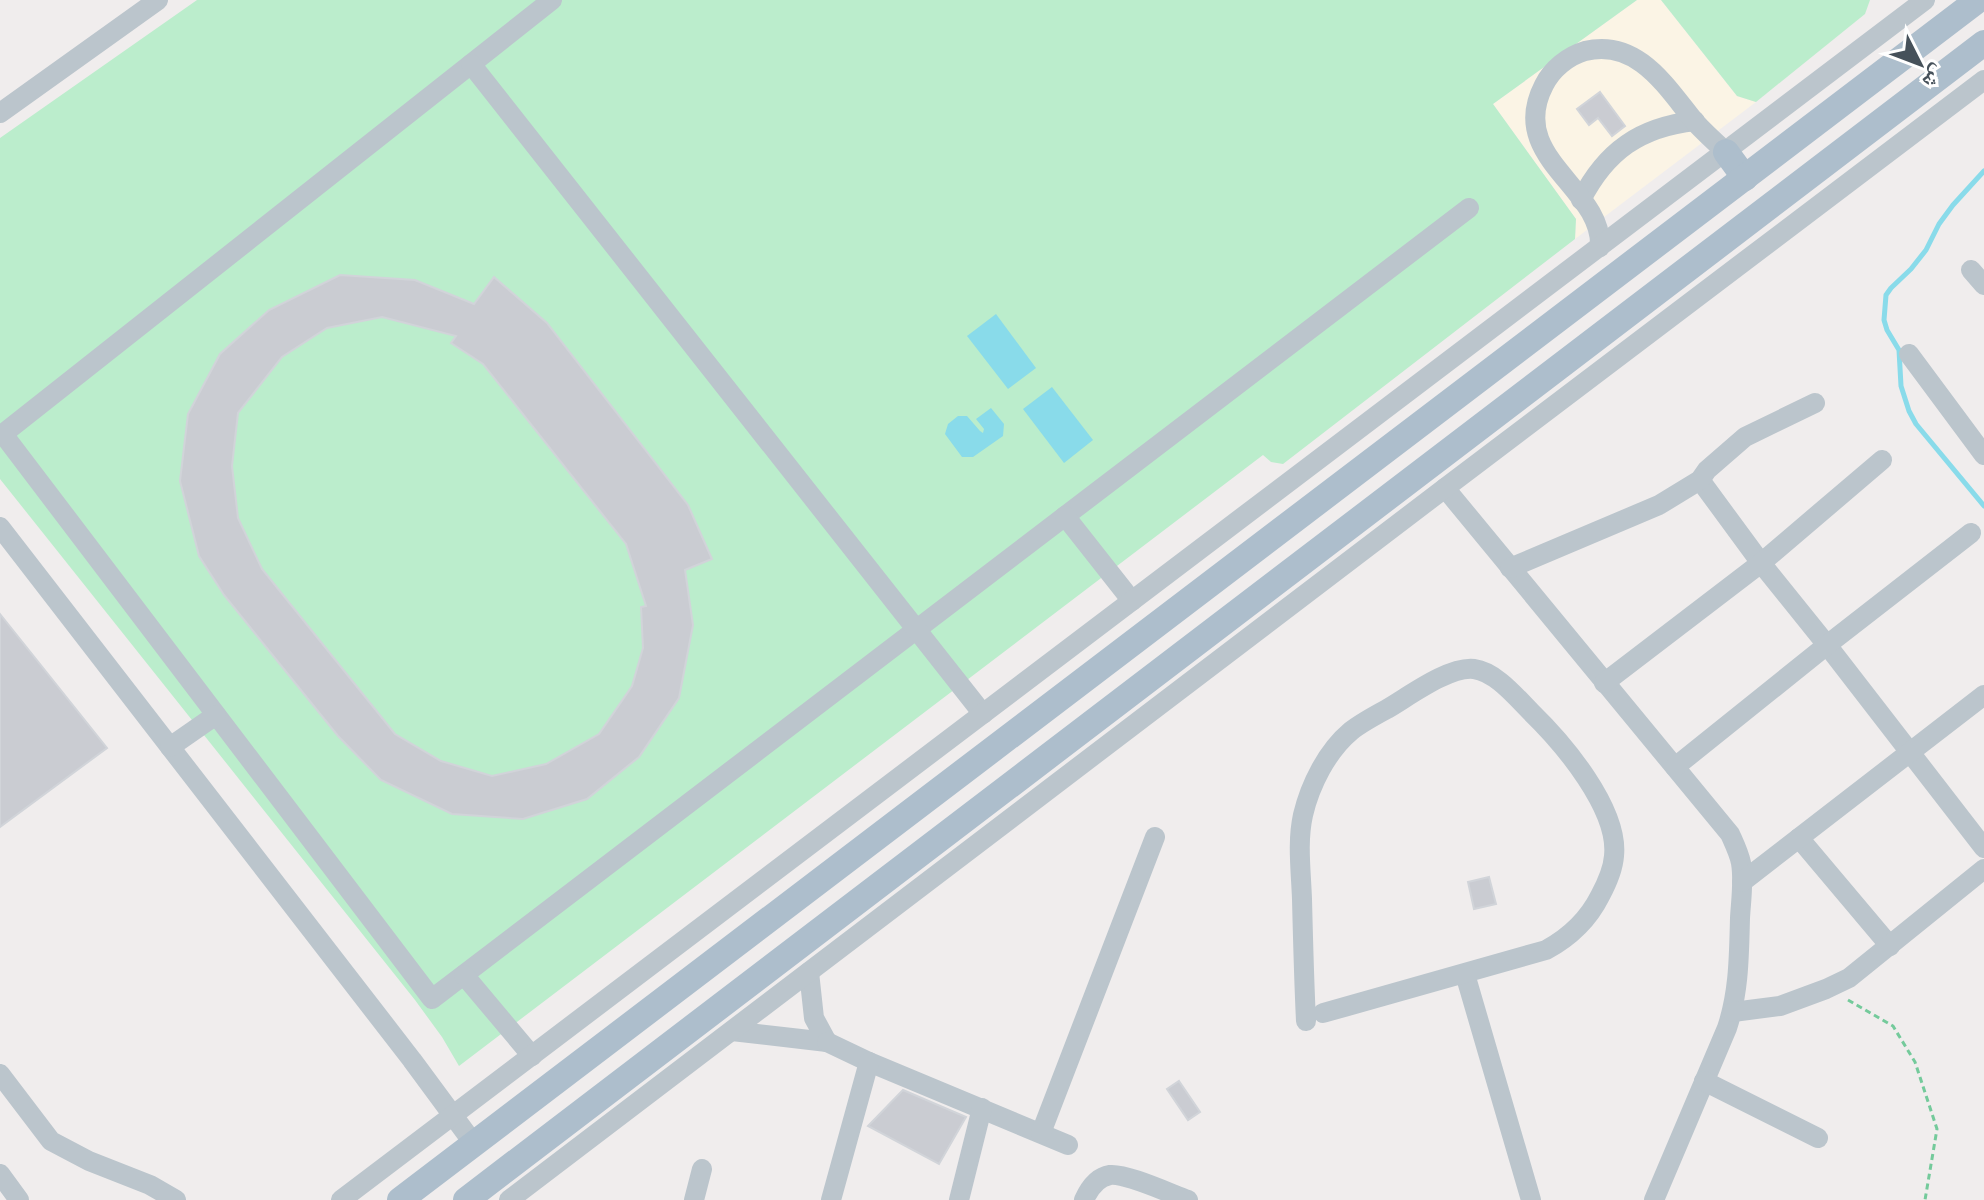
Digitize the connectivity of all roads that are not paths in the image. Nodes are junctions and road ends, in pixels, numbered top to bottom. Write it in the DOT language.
graph roads {
  1 [pos="158,0"];
  2 [pos="552,0"];
  3 [pos="1924,0"];
  4 [pos="1978,0"];
  5 [pos="1984,43"];
  6 [pos="471,64"];
  7 [pos="1984,80"];
  8 [pos="0,113"];
  9 [pos="1695,121"];
  10 [pos="1726,152"];
  11 [pos="1745,178"];
  12 [pos="1581,200"];
  13 [pos="1469,208"];
  14 [pos="1600,247"];
  15 [pos="1909,354"];
  16 [pos="1815,403"];
  17 [pos="1984,455"];
  18 [pos="1882,460"];
  19 [pos="1700,480"];
  20 [pos="1445,488"];
  21 [pos="1065,516"];
  22 [pos="0,527"];
  23 [pos="1971,533"];
  24 [pos="1761,563"];
  25 [pos="1510,568"];
  26 [pos="1132,601"];
  27 [pos="918,628"];
  28 [pos="1827,645"];
  29 [pos="1604,683"];
  30 [pos="1984,695"];
  31 [pos="983,714"];
  32 [pos="216,715"];
  33 [pos="170,747"];
  34 [pos="1910,752"];
  35 [pos="1675,767"];
  36 [pos="1155,837"];
  37 [pos="1799,838"];
  38 [pos="1984,848"];
  39 [pos="1984,869"];
  40 [pos="1742,882"];
  41 [pos="1890,946"];
  42 [pos="809,972"];
  43 [pos="1465,974"];
  44 [pos="464,975"];
  45 [pos="1733,1012"];
  46 [pos="732,1031"];
  47 [pos="827,1042"];
  48 [pos="532,1056"];
  49 [pos="869,1062"];
  50 [pos="0,1074"];
  51 [pos="1704,1081"];
  52 [pos="982,1108"];
  53 [pos="453,1114"];
  54 [pos="1041,1133"];
  55 [pos="1818,1138"];
  56 [pos="474,1144"];
  57 [pos="1068,1145"];
  58 [pos="702,1169"];
  59 [pos="0,1174"];
  60 [pos="504,1192"];
  61 [pos="19,1200"];
  62 [pos="176,1200"];
  63 [pos="341,1200"];
  64 [pos="400,1200"];
  65 [pos="466,1200"];
  66 [pos="694,1200"];
  67 [pos="831,1200"];
  68 [pos="959,1200"];
  69 [pos="1084,1200"];
  70 [pos="1188,1200"];
  71 [pos="1531,1200"];
  72 [pos="1654,1200"];
  1 -- 8 [label="street"];
  2 -- 6 [label="street"];
  3 -- 10 [label="street"];
  4 -- 11 [label="main road"];
  5 -- 60 [label="main road"];
  6 -- 27 [label="street"];
  6 -- 32 [label="street"];
  7 -- 20 [label="street"];
  9 -- 10 [label="street"];
  9 -- 12 [label="street"];
  9 -- 12 [label="street"];
  10 -- 11 [label="main road"];
  10 -- 14 [label="street"];
  11 -- 56 [label="main road"];
  12 -- 14 [label="street"];
  13 -- 21 [label="street"];
  14 -- 26 [label="street"];
  15 -- 17 [label="street"];
  16 -- 19 [label="street"];
  18 -- 24 [label="street"];
  19 -- 24 [label="street"];
  19 -- 25 [label="street"];
  20 -- 25 [label="street"];
  20 -- 42 [label="street"];
  21 -- 26 [label="street"];
  21 -- 27 [label="street"];
  22 -- 33 [label="street"];
  23 -- 28 [label="street"];
  24 -- 28 [label="street"];
  24 -- 29 [label="street"];
  25 -- 29 [label="street"];
  26 -- 31 [label="street"];
  27 -- 31 [label="street"];
  27 -- 44 [label="street"];
  28 -- 34 [label="street"];
  28 -- 35 [label="street"];
  29 -- 35 [label="street"];
  30 -- 34 [label="street"];
  31 -- 48 [label="street"];
  32 -- 33 [label="street"];
  32 -- 44 [label="street"];
  33 -- 53 [label="street"];
  34 -- 37 [label="street"];
  34 -- 38 [label="street"];
  35 -- 40 [label="street"];
  36 -- 54 [label="street"];
  37 -- 40 [label="street"];
  37 -- 41 [label="street"];
  39 -- 41 [label="street"];
  40 -- 45 [label="street"];
  41 -- 45 [label="street"];
  42 -- 46 [label="street"];
  42 -- 47 [label="street"];
  43 -- 43 [label="street"];
  43 -- 71 [label="street"];
  44 -- 48 [label="street"];
  45 -- 51 [label="street"];
  46 -- 47 [label="street"];
  46 -- 60 [label="street"];
  47 -- 49 [label="street"];
  48 -- 53 [label="street"];
  49 -- 52 [label="street"];
  49 -- 67 [label="street"];
  50 -- 62 [label="street"];
  51 -- 55 [label="street"];
  51 -- 72 [label="street"];
  52 -- 54 [label="street"];
  52 -- 68 [label="street"];
  53 -- 56 [label="street"];
  53 -- 63 [label="street"];
  54 -- 57 [label="street"];
  56 -- 60 [label="main road"];
  56 -- 64 [label="main road"];
  58 -- 66 [label="street"];
  59 -- 61 [label="street"];
  60 -- 65 [label="main road"];
  69 -- 70 [label="street"];
}
